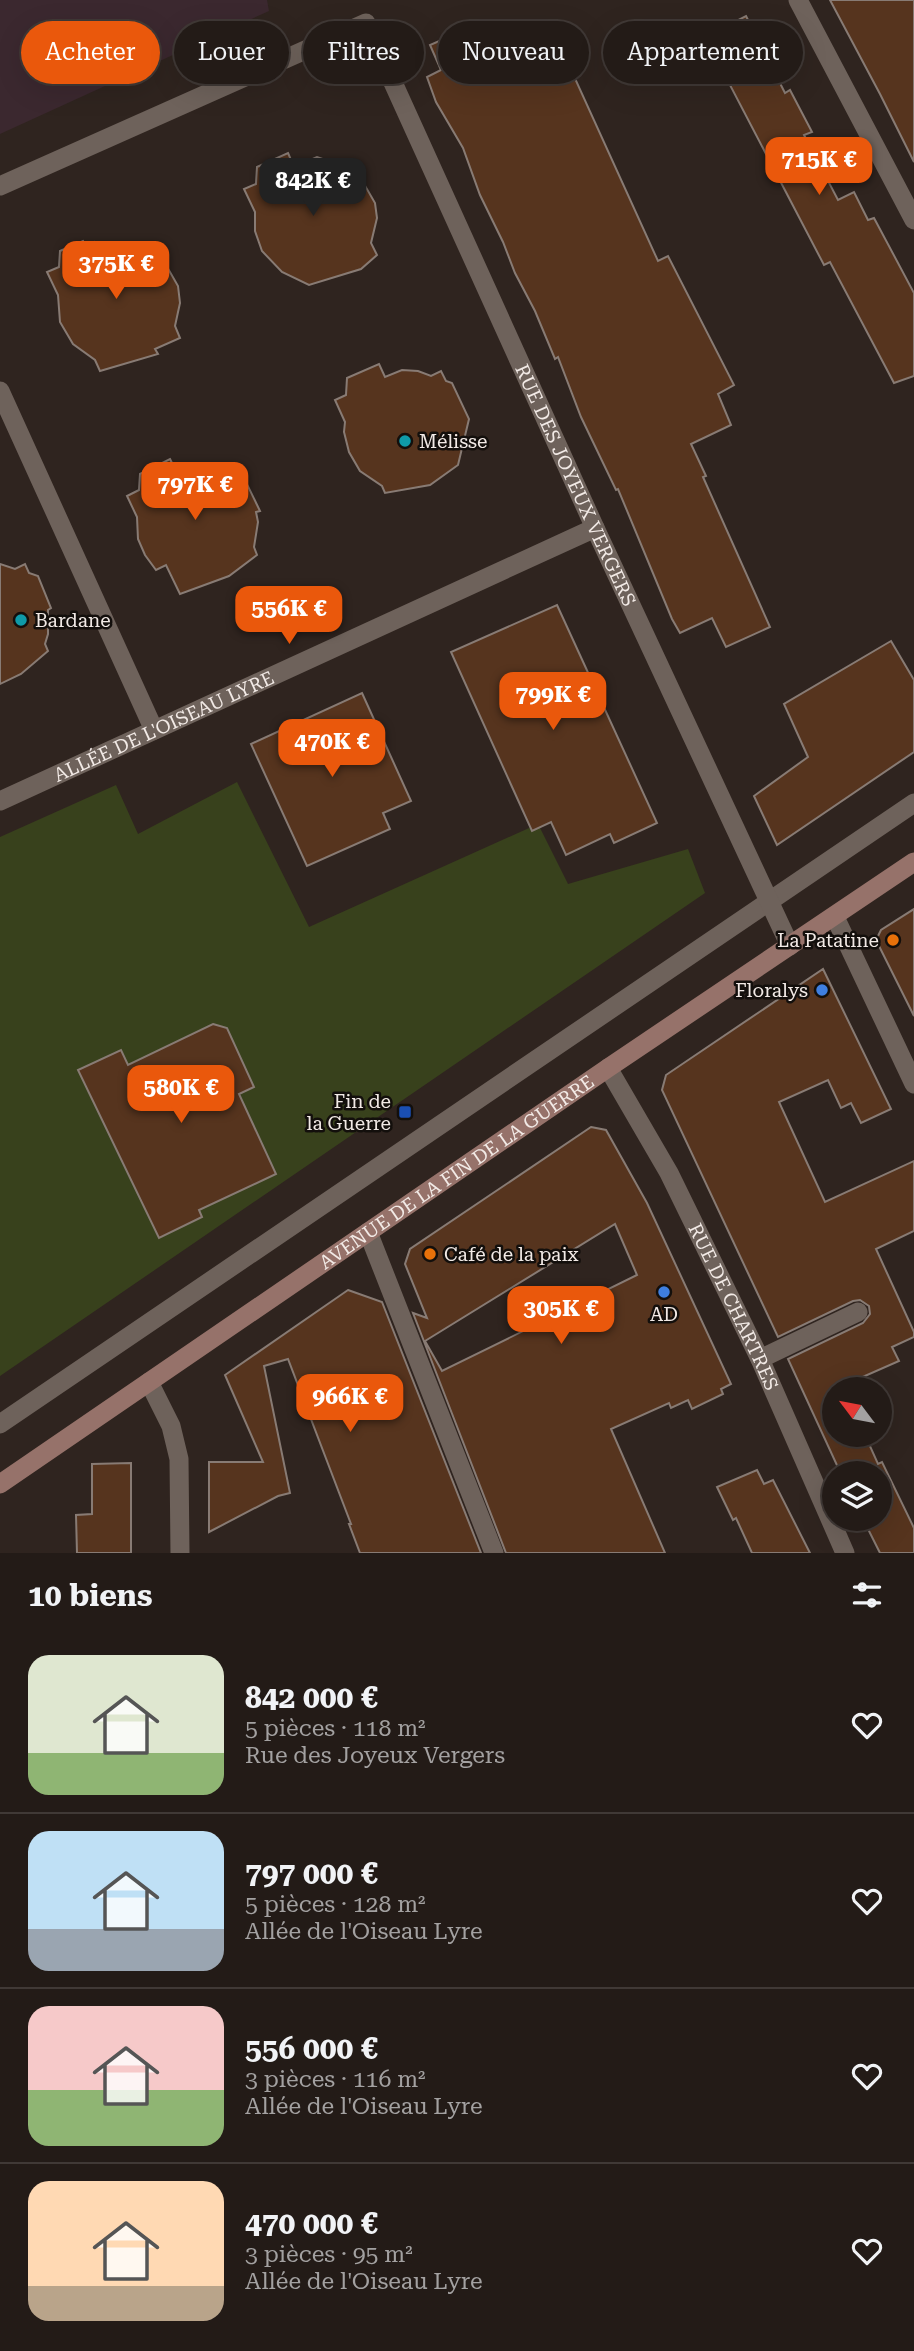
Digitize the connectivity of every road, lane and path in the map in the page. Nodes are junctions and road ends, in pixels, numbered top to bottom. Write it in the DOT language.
graph roads {
  1 [pos="798,0"];
  2 [pos="0,186"];
  3 [pos="914,220"];
  4 [pos="0,391"];
  5 [pos="595,528"];
  6 [pos="154,730"];
  7 [pos="0,801"];
  8 [pos="914,803"];
  9 [pos="914,862"];
  10 [pos="769,901"];
  11 [pos="835,917"];
  12 [pos="790,946"];
  13 [pos="608,1068"];
  14 [pos="914,1084"];
  15 [pos="368,1232"];
  16 [pos="858,1312"];
  17 [pos="760,1359"];
  18 [pos="149,1382"];
  19 [pos="0,1424"];
  20 [pos="0,1483"];
  21 [pos="180,1553"];
  22 [pos="494,1553"];
  23 [pos="845,1553"];
  1 -- 3 [label="street"];
  2 -- 5 [label="street, RUE DES JOYEUX VERGERS"];
  4 -- 6 [label="street"];
  5 -- 6 [label="street, ALLÉE DE L'OISEAU LYRE"];
  5 -- 10 [label="street, RUE DES JOYEUX VERGERS"];
  6 -- 7 [label="street, ALLÉE DE L'OISEAU LYRE"];
  8 -- 10 [label="street"];
  9 -- 11 [label="main road, AVENUE DE LA FIN DE LA GUERRE"];
  10 -- 12 [label="street, RUE DES JOYEUX VERGERS"];
  10 -- 19 [label="street"];
  11 -- 12 [label="main road, AVENUE DE LA FIN DE LA GUERRE"];
  11 -- 14 [label="street"];
  12 -- 13 [label="main road, AVENUE DE LA FIN DE LA GUERRE"];
  13 -- 15 [label="main road, AVENUE DE LA FIN DE LA GUERRE"];
  13 -- 17 [label="street, RUE DE CHARTRES"];
  15 -- 18 [label="main road, AVENUE DE LA FIN DE LA GUERRE"];
  15 -- 22 [label="street"];
  16 -- 17 [label="street"];
  17 -- 23 [label="street, RUE DE CHARTRES"];
  18 -- 20 [label="main road, AVENUE DE LA FIN DE LA GUERRE"];
  18 -- 21 [label="street"];
}
